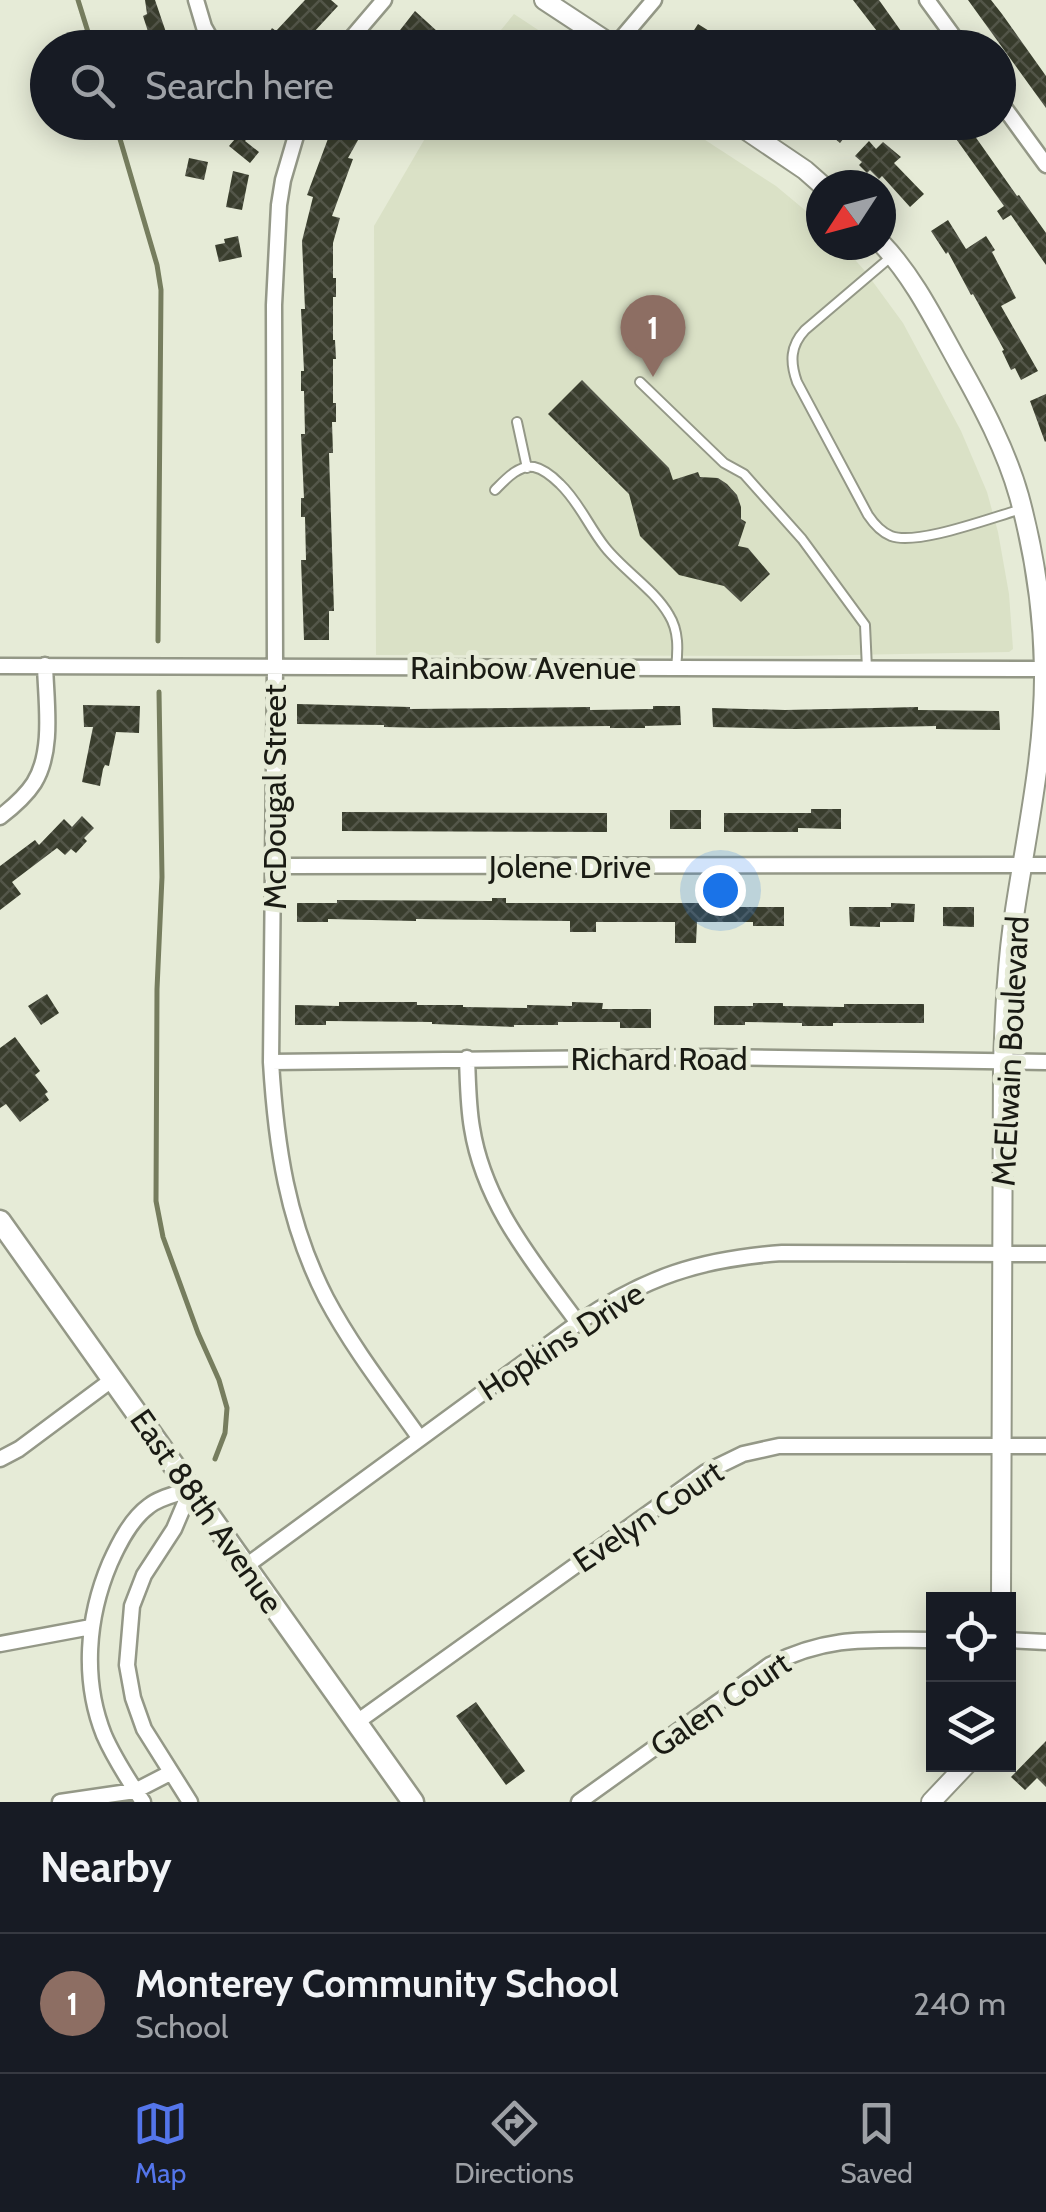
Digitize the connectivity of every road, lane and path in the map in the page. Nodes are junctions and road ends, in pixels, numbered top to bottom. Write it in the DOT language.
graph roads {
  1 [pos="196,0"];
  2 [pos="384,0"];
  3 [pos="544,0"];
  4 [pos="654,0"];
  5 [pos="928,0"];
  6 [pos="206,30"];
  7 [pos="358,30"];
  8 [pos="590,30"];
  9 [pos="630,30"];
  10 [pos="949,30"];
  11 [pos="1016,124"];
  12 [pos="295,140"];
  13 [pos="761,140"];
  14 [pos="1046,165"];
  15 [pos="806,171"];
  16 [pos="877,260"];
  17 [pos="894,260"];
  18 [pos="640,382"];
  19 [pos="517,422"];
  20 [pos="527,468"];
  21 [pos="495,490"];
  22 [pos="1022,509"];
  23 [pos="0,666"];
  24 [pos="45,666"];
  25 [pos="275,668"];
  26 [pos="676,668"];
  27 [pos="867,668"];
  28 [pos="1045,669"];
  29 [pos="0,816"];
  30 [pos="1023,864"];
  31 [pos="1046,865"];
  32 [pos="273,866"];
  33 [pos="467,1058"];
  34 [pos="271,1062"];
  35 [pos="1003,1062"];
  36 [pos="1046,1062"];
  37 [pos="0,1221"];
  38 [pos="1003,1254"];
  39 [pos="1046,1254"];
  40 [pos="578,1323"];
  41 [pos="114,1379"];
  42 [pos="420,1438"];
  43 [pos="1001,1446"];
  44 [pos="1046,1446"];
  45 [pos="0,1459"];
  46 [pos="192,1489"];
  47 [pos="246,1566"];
  48 [pos="1001,1592"];
  49 [pos="91,1627"];
  50 [pos="926,1640"];
  51 [pos="1016,1640"];
  52 [pos="1046,1642"];
  53 [pos="0,1644"];
  54 [pos="357,1722"];
  55 [pos="959,1772"];
  56 [pos="170,1773"];
  57 [pos="139,1796"];
  58 [pos="60,1802"];
  59 [pos="190,1802"];
  60 [pos="414,1802"];
  61 [pos="580,1802"];
  62 [pos="931,1802"];
  1 -- 6 [label="street"];
  2 -- 7 [label="street"];
  3 -- 8 [label="street"];
  4 -- 9 [label="street"];
  5 -- 10 [label="street"];
  11 -- 14 [label="street"];
  12 -- 25 [label="street, McDougal Street"];
  13 -- 15 [label="street"];
  16 -- 22 [label="lane"];
  17 -- 22 [label="street, McElwain Boulevard"];
  18 -- 27 [label="lane"];
  19 -- 20 [label="lane"];
  20 -- 21 [label="lane"];
  20 -- 26 [label="lane"];
  22 -- 28 [label="street, McElwain Boulevard"];
  23 -- 24 [label="street, Rainbow Avenue"];
  24 -- 25 [label="street, Rainbow Avenue"];
  24 -- 29 [label="street"];
  25 -- 26 [label="street, Rainbow Avenue"];
  25 -- 32 [label="street, McDougal Street"];
  26 -- 27 [label="street, Rainbow Avenue"];
  27 -- 28 [label="street, Rainbow Avenue"];
  28 -- 30 [label="street, McElwain Boulevard"];
  30 -- 31 [label="street, Jolene Drive"];
  30 -- 32 [label="street, Jolene Drive"];
  30 -- 35 [label="street, McElwain Boulevard"];
  32 -- 34 [label="street, McDougal Street"];
  33 -- 34 [label="street, Richard Road"];
  33 -- 35 [label="street, Richard Road"];
  33 -- 40 [label="street"];
  34 -- 42 [label="street, McDougal Street"];
  35 -- 36 [label="street, Richard Road"];
  35 -- 38 [label="street, McElwain Boulevard"];
  37 -- 41 [label="main road, East 88th Avenue"];
  38 -- 39 [label="street, Hopkins Drive"];
  38 -- 40 [label="street, Hopkins Drive"];
  38 -- 43 [label="street, McElwain Boulevard"];
  40 -- 42 [label="street, Hopkins Drive"];
  41 -- 45 [label="street"];
  41 -- 46 [label="main road, East 88th Avenue"];
  42 -- 47 [label="street, Hopkins Drive"];
  43 -- 44 [label="street, Evelyn Court"];
  43 -- 48 [label="street, McElwain Boulevard"];
  43 -- 54 [label="street, Evelyn Court"];
  46 -- 47 [label="main road, East 88th Avenue"];
  46 -- 49 [label="street"];
  46 -- 56 [label="street"];
  47 -- 54 [label="main road, East 88th Avenue"];
  49 -- 53 [label="street"];
  49 -- 57 [label="street"];
  50 -- 61 [label="street, Galen Court"];
  51 -- 52 [label="street"];
  54 -- 60 [label="main road, East 88th Avenue"];
  55 -- 62 [label="street"];
  56 -- 57 [label="street"];
  56 -- 59 [label="street"];
  57 -- 58 [label="street"];
}
